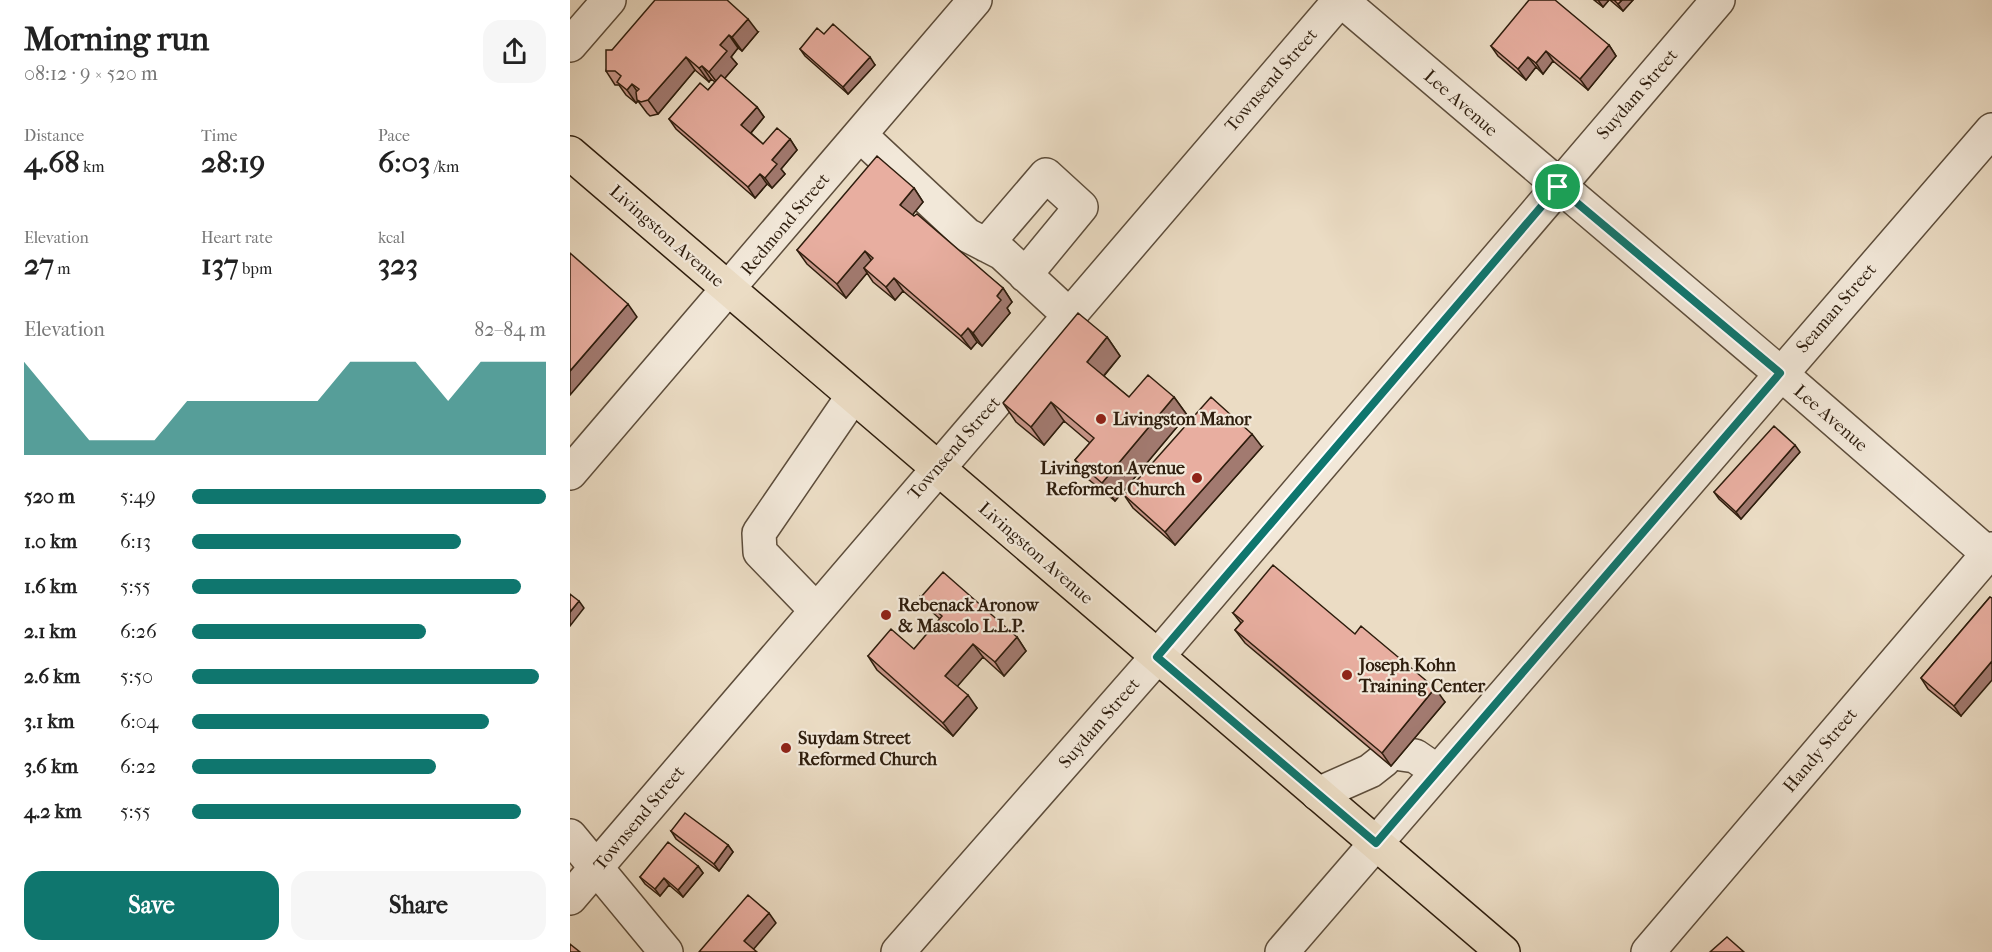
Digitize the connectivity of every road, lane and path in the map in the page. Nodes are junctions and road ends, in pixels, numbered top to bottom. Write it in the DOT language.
graph roads {
  1 [pos="609,0"];
  2 [pos="975,0"];
  3 [pos="1340,0"];
  4 [pos="1718,0"];
  5 [pos="570,45"];
  6 [pos="1992,130"];
  7 [pos="860,135"];
  8 [pos="570,153"];
  9 [pos="1558,187"];
  10 [pos="986,245"];
  11 [pos="1026,275"];
  12 [pos="729,289"];
  13 [pos="1069,315"];
  14 [pos="1780,373"];
  15 [pos="853,396"];
  16 [pos="937,468"];
  17 [pos="570,473"];
  18 [pos="1991,553"];
  19 [pos="816,610"];
  20 [pos="1157,657"];
  21 [pos="1437,771"];
  22 [pos="1318,794"];
  23 [pos="570,836"];
  24 [pos="1376,843"];
  25 [pos="596,868"];
  26 [pos="570,898"];
  27 [pos="666,952"];
  28 [pos="898,952"];
  29 [pos="1282,952"];
  30 [pos="1503,952"];
  31 [pos="1648,952"];
  1 -- 5 [label="street"];
  2 -- 7 [label="street, Redmond Street"];
  3 -- 9 [label="street, Lee Avenue"];
  3 -- 13 [label="street, Townsend Street"];
  4 -- 9 [label="street, Suydam Street"];
  6 -- 14 [label="street, Seaman Street"];
  7 -- 10 [label="street"];
  7 -- 12 [label="street, Redmond Street"];
  8 -- 12 [label="main road, Livingston Avenue"];
  9 -- 14 [label="street, Lee Avenue"];
  9 -- 20 [label="street, Suydam Street"];
  10 -- 11 [label="street"];
  10 -- 11 [label="street"];
  11 -- 13 [label="street"];
  12 -- 15 [label="main road, Livingston Avenue"];
  12 -- 17 [label="street, Redmond Street"];
  13 -- 16 [label="street, Townsend Street"];
  14 -- 18 [label="street, Lee Avenue"];
  14 -- 21 [label="street, Seaman Street"];
  15 -- 16 [label="main road, Livingston Avenue"];
  15 -- 19 [label="street"];
  16 -- 19 [label="street, Townsend Street"];
  16 -- 20 [label="main road, Livingston Avenue"];
  18 -- 31 [label="street, Handy Street"];
  19 -- 25 [label="street, Townsend Street"];
  20 -- 22 [label="main road, Livingston Avenue"];
  20 -- 28 [label="street, Suydam Street"];
  21 -- 22 [label="street"];
  21 -- 24 [label="street, Seaman Street"];
  22 -- 24 [label="main road, Livingston Avenue"];
  23 -- 25 [label="street"];
  24 -- 29 [label="street, Seaman Street"];
  24 -- 30 [label="main road, Livingston Avenue"];
  25 -- 26 [label="street, Townsend Street"];
  25 -- 27 [label="street"];
}
